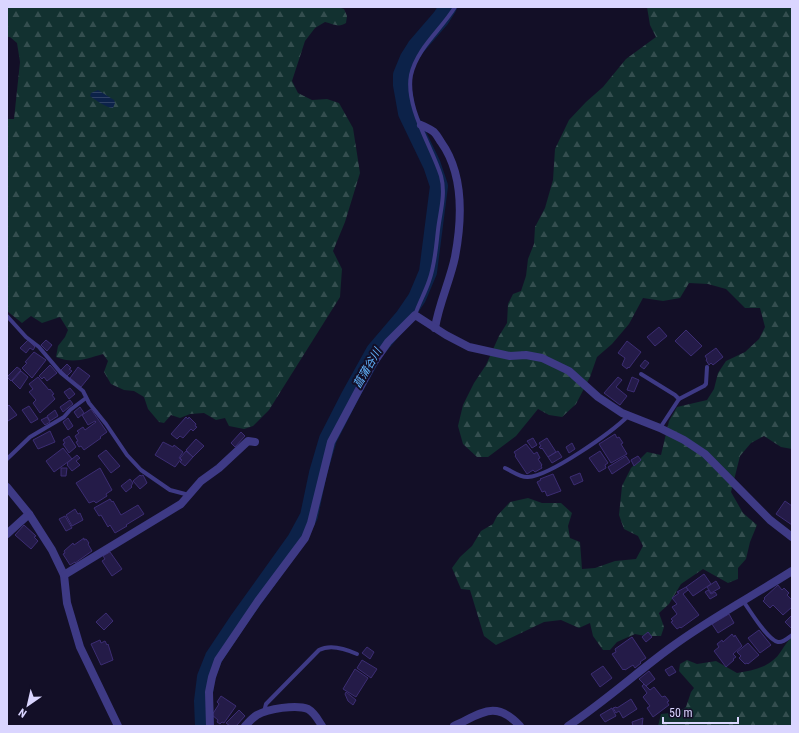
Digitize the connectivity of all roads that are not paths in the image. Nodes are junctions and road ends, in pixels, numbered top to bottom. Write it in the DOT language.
graph roads {
  1 [pos="455,7"];
  2 [pos="421,125"];
  3 [pos="415,315"];
  4 [pos="7,316"];
  5 [pos="435,328"];
  6 [pos="707,367"];
  7 [pos="642,374"];
  8 [pos="86,398"];
  9 [pos="679,399"];
  10 [pos="628,416"];
  11 [pos="660,428"];
  12 [pos="255,442"];
  13 [pos="7,459"];
  14 [pos="505,468"];
  15 [pos="7,487"];
  16 [pos="189,495"];
  17 [pos="29,514"];
  18 [pos="7,534"];
  19 [pos="792,537"];
  20 [pos="792,571"];
  21 [pos="64,575"];
  22 [pos="743,601"];
  23 [pos="792,635"];
  24 [pos="357,654"];
  25 [pos="264,712"];
  26 [pos="118,726"];
  27 [pos="210,726"];
  28 [pos="245,726"];
  29 [pos="322,726"];
  30 [pos="454,726"];
  31 [pos="520,726"];
  32 [pos="568,726"];
  1 -- 2 [label="lane"];
  2 -- 3 [label="lane"];
  2 -- 5 [label="street"];
  3 -- 5 [label="street"];
  3 -- 27 [label="street"];
  4 -- 8 [label="lane"];
  5 -- 10 [label="street"];
  6 -- 9 [label="lane"];
  7 -- 9 [label="lane"];
  8 -- 13 [label="lane"];
  8 -- 16 [label="lane"];
  9 -- 11 [label="lane"];
  10 -- 11 [label="street"];
  10 -- 14 [label="lane"];
  11 -- 19 [label="street"];
  12 -- 16 [label="street"];
  15 -- 17 [label="street"];
  16 -- 21 [label="street"];
  17 -- 18 [label="street"];
  17 -- 21 [label="street"];
  20 -- 22 [label="street"];
  21 -- 26 [label="street"];
  22 -- 23 [label="lane"];
  22 -- 32 [label="street"];
  24 -- 25 [label="lane"];
  25 -- 28 [label="street"];
  25 -- 29 [label="street"];
  30 -- 31 [label="street"];
}
